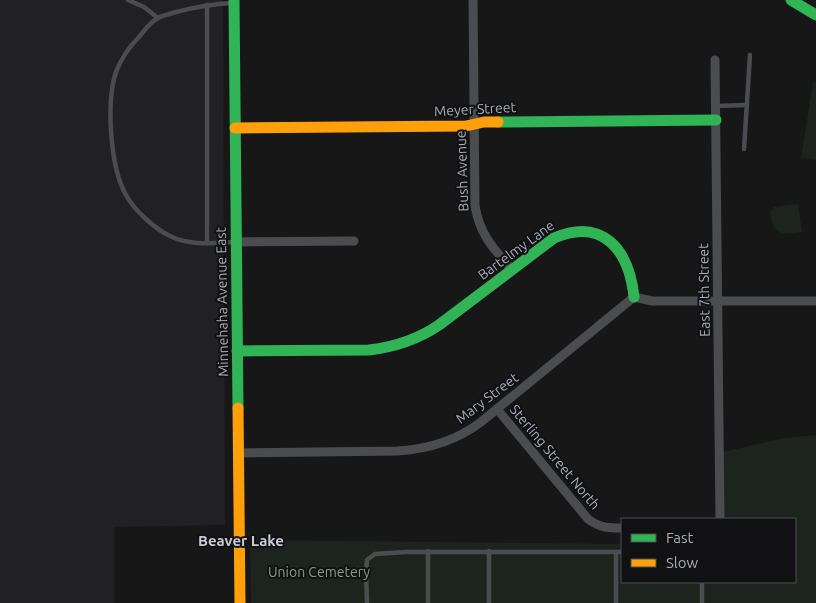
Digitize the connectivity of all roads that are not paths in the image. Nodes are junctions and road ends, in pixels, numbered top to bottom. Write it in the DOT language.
graph roads {
  1 [pos="128,0"];
  2 [pos="473,0"];
  3 [pos="790,0"];
  4 [pos="234,2"];
  5 [pos="207,5"];
  6 [pos="816,15"];
  7 [pos="158,18"];
  8 [pos="750,56"];
  9 [pos="715,60"];
  10 [pos="747,105"];
  11 [pos="716,106"];
  12 [pos="716,120"];
  13 [pos="474,124"];
  14 [pos="235,128"];
  15 [pos="744,149"];
  16 [pos="354,241"];
  17 [pos="236,242"];
  18 [pos="206,243"];
  19 [pos="512,270"];
  20 [pos="634,298"];
  21 [pos="718,301"];
  22 [pos="816,302"];
  23 [pos="237,351"];
  24 [pos="497,409"];
  25 [pos="238,453"];
  26 [pos="720,518"];
  27 [pos="621,528"];
  28 [pos="428,551"];
  29 [pos="489,551"];
  30 [pos="616,552"];
  31 [pos="621,552"];
  32 [pos="702,583"];
  33 [pos="240,603"];
  34 [pos="367,603"];
  35 [pos="428,603"];
  36 [pos="489,603"];
  37 [pos="616,603"];
  38 [pos="702,603"];
  1 -- 7 [label="lane"];
  2 -- 13 [label="street, Bush Avenue"];
  3 -- 6 [label="street"];
  4 -- 5 [label="lane"];
  4 -- 14 [label="street, Minnehaha Avenue East"];
  5 -- 7 [label="lane"];
  5 -- 18 [label="lane"];
  7 -- 18 [label="lane"];
  8 -- 10 [label="lane"];
  9 -- 11 [label="street, East 7th Street"];
  10 -- 11 [label="lane"];
  10 -- 15 [label="lane"];
  11 -- 12 [label="street, East 7th Street"];
  12 -- 13 [label="street, Meyer Street"];
  12 -- 21 [label="street, East 7th Street"];
  13 -- 14 [label="street, Meyer Street"];
  13 -- 19 [label="street, Bush Avenue"];
  14 -- 17 [label="street, Minnehaha Avenue East"];
  16 -- 17 [label="street"];
  17 -- 18 [label="lane"];
  17 -- 23 [label="street, Minnehaha Avenue East"];
  19 -- 20 [label="street, Bartelmy Lane"];
  19 -- 23 [label="street, Bartelmy Lane"];
  20 -- 21 [label="street"];
  20 -- 24 [label="street, Mary Street"];
  21 -- 22 [label="street"];
  21 -- 26 [label="street, East 7th Street"];
  23 -- 25 [label="street, Minnehaha Avenue East"];
  24 -- 25 [label="street, Mary Street"];
  24 -- 27 [label="street, Sterling Street North"];
  25 -- 33 [label="street, Minnehaha Avenue East"];
  28 -- 29 [label="lane"];
  28 -- 34 [label="lane"];
  28 -- 35 [label="lane"];
  29 -- 30 [label="lane"];
  29 -- 36 [label="lane"];
  30 -- 31 [label="lane"];
  30 -- 37 [label="lane"];
  32 -- 38 [label="lane"];
}
